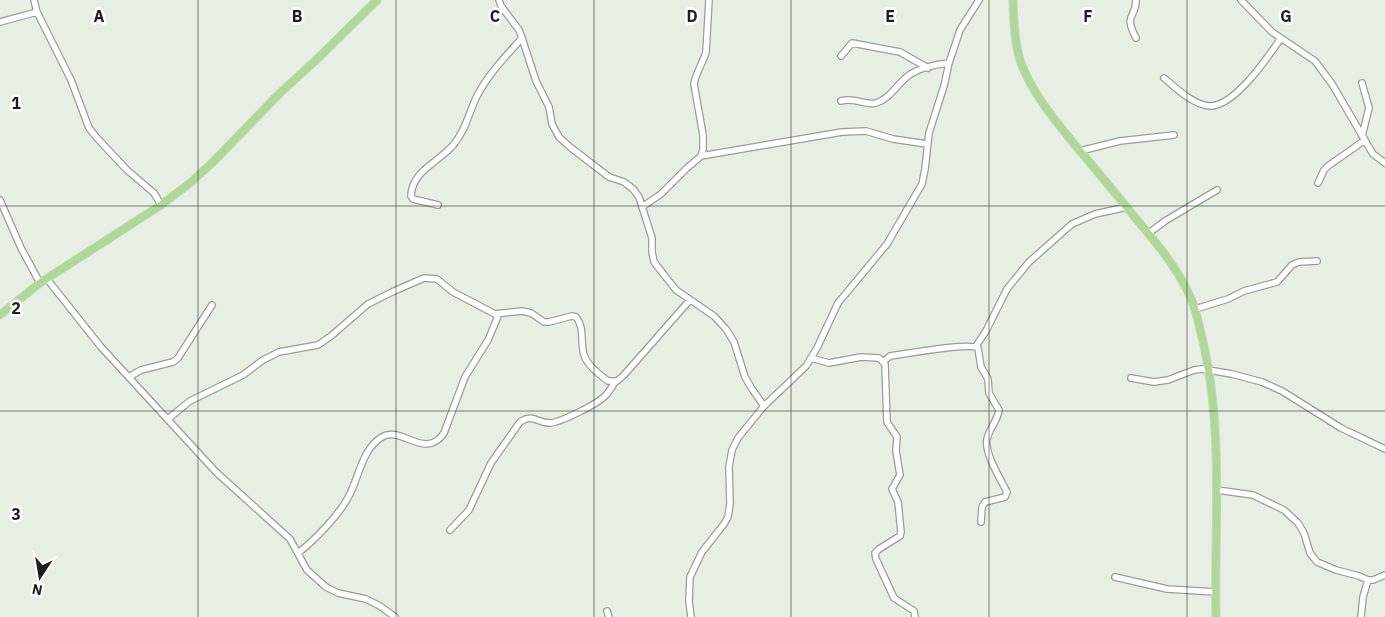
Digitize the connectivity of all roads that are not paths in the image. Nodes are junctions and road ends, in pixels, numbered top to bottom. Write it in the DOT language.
graph roads {
  1 [pos="34,0"];
  2 [pos="377,0"];
  3 [pos="499,0"];
  4 [pos="709,0"];
  5 [pos="979,0"];
  6 [pos="1136,0"];
  7 [pos="1241,0"];
  8 [pos="1012,2"];
  9 [pos="37,12"];
  10 [pos="0,22"];
  11 [pos="522,38"];
  12 [pos="1136,38"];
  13 [pos="1280,38"];
  14 [pos="841,56"];
  15 [pos="949,63"];
  16 [pos="928,68"];
  17 [pos="1164,78"];
  18 [pos="1362,83"];
  19 [pos="841,101"];
  20 [pos="1174,135"];
  21 [pos="1363,138"];
  22 [pos="927,144"];
  23 [pos="1080,151"];
  24 [pos="701,156"];
  25 [pos="1385,163"];
  26 [pos="1318,183"];
  27 [pos="1217,190"];
  28 [pos="0,200"];
  29 [pos="161,205"];
  30 [pos="438,205"];
  31 [pos="642,207"];
  32 [pos="1127,207"];
  33 [pos="1149,233"];
  34 [pos="1317,261"];
  35 [pos="43,281"];
  36 [pos="689,301"];
  37 [pos="212,305"];
  38 [pos="1195,309"];
  39 [pos="499,314"];
  40 [pos="0,315"];
  41 [pos="976,346"];
  42 [pos="811,358"];
  43 [pos="884,361"];
  44 [pos="1209,371"];
  45 [pos="129,377"];
  46 [pos="1131,378"];
  47 [pos="615,382"];
  48 [pos="764,406"];
  49 [pos="168,419"];
  50 [pos="1385,449"];
  51 [pos="1216,490"];
  52 [pos="981,522"];
  53 [pos="450,530"];
  54 [pos="298,553"];
  55 [pos="1385,575"];
  56 [pos="1115,576"];
  57 [pos="1368,580"];
  58 [pos="1216,592"];
  59 [pos="395,617"];
  60 [pos="691,617"];
  61 [pos="915,617"];
  62 [pos="1216,617"];
  63 [pos="1361,617"];
  1 -- 9 [label="street"];
  2 -- 29 [label="main road"];
  3 -- 11 [label="street"];
  4 -- 24 [label="street"];
  5 -- 15 [label="street"];
  6 -- 12 [label="street"];
  7 -- 13 [label="street"];
  8 -- 23 [label="main road"];
  9 -- 10 [label="street"];
  9 -- 29 [label="street"];
  11 -- 30 [label="street"];
  11 -- 31 [label="street"];
  13 -- 17 [label="street"];
  13 -- 21 [label="street"];
  14 -- 16 [label="street"];
  15 -- 16 [label="street"];
  15 -- 22 [label="street"];
  16 -- 19 [label="street"];
  18 -- 21 [label="street"];
  20 -- 23 [label="street"];
  21 -- 25 [label="street"];
  21 -- 26 [label="street"];
  22 -- 24 [label="street"];
  22 -- 42 [label="street"];
  23 -- 32 [label="main road"];
  24 -- 31 [label="street"];
  27 -- 33 [label="street"];
  28 -- 35 [label="street"];
  29 -- 35 [label="main road"];
  31 -- 36 [label="street"];
  32 -- 33 [label="main road"];
  32 -- 41 [label="street"];
  33 -- 38 [label="main road"];
  34 -- 38 [label="street"];
  35 -- 40 [label="main road"];
  35 -- 45 [label="street"];
  36 -- 47 [label="street"];
  36 -- 48 [label="street"];
  37 -- 45 [label="street"];
  38 -- 44 [label="main road"];
  39 -- 47 [label="street"];
  39 -- 49 [label="street"];
  39 -- 54 [label="street"];
  41 -- 43 [label="street"];
  41 -- 52 [label="street"];
  42 -- 43 [label="street"];
  42 -- 48 [label="street"];
  43 -- 61 [label="street"];
  44 -- 46 [label="street"];
  44 -- 50 [label="street"];
  44 -- 51 [label="main road"];
  45 -- 49 [label="street"];
  47 -- 53 [label="street"];
  48 -- 60 [label="street"];
  49 -- 54 [label="street"];
  51 -- 57 [label="street"];
  51 -- 58 [label="main road"];
  54 -- 59 [label="street"];
  55 -- 57 [label="street"];
  56 -- 58 [label="street"];
  57 -- 63 [label="street"];
  58 -- 62 [label="main road"];
}
